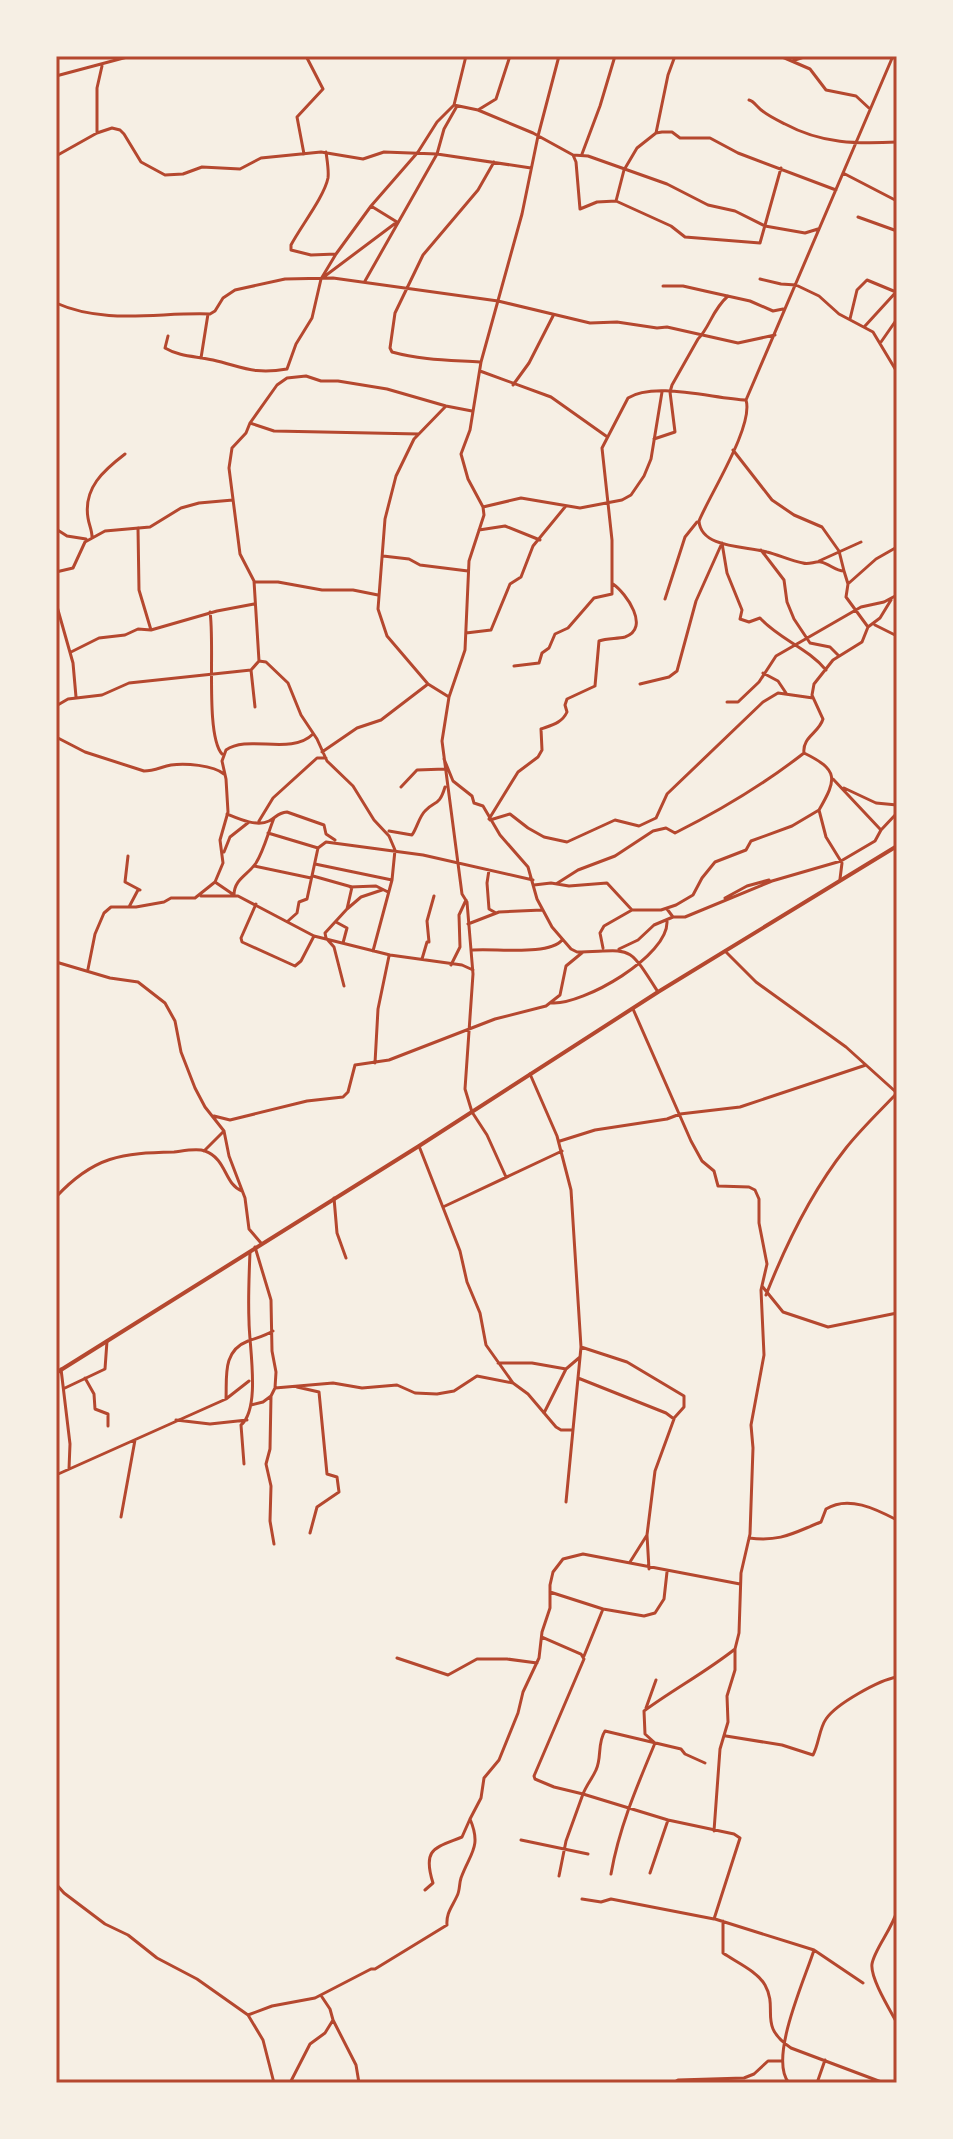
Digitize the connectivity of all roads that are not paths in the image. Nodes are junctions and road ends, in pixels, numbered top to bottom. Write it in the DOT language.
graph roads {
  1 [pos="131,56"];
  2 [pos="306,56"];
  3 [pos="466,56"];
  4 [pos="510,56"];
  5 [pos="559,56"];
  6 [pos="615,56"];
  7 [pos="675,56"];
  8 [pos="780,56"];
  9 [pos="807,56"];
  10 [pos="893,56"];
  11 [pos="791,62"];
  12 [pos="102,66"];
  13 [pos="56,76"];
  14 [pos="749,100"];
  15 [pos="456,105"];
  16 [pos="870,109"];
  17 [pos="478,110"];
  18 [pos="97,133"];
  19 [pos="656,133"];
  20 [pos="538,136"];
  21 [pos="856,141"];
  22 [pos="897,142"];
  23 [pos="326,152"];
  24 [pos="418,152"];
  25 [pos="304,154"];
  26 [pos="437,154"];
  27 [pos="57,155"];
  28 [pos="573,155"];
  29 [pos="580,155"];
  30 [pos="494,162"];
  31 [pos="531,168"];
  32 [pos="781,168"];
  33 [pos="624,170"];
  34 [pos="843,173"];
  35 [pos="836,190"];
  36 [pos="616,201"];
  37 [pos="897,201"];
  38 [pos="371,206"];
  39 [pos="858,217"];
  40 [pos="397,222"];
  41 [pos="765,226"];
  42 [pos="818,229"];
  43 [pos="897,231"];
  44 [pos="336,254"];
  45 [pos="321,279"];
  46 [pos="760,279"];
  47 [pos="365,281"];
  48 [pos="796,285"];
  49 [pos="663,286"];
  50 [pos="406,290"];
  51 [pos="896,292"];
  52 [pos="728,296"];
  53 [pos="498,301"];
  54 [pos="56,303"];
  55 [pos="786,308"];
  56 [pos="208,314"];
  57 [pos="553,316"];
  58 [pos="850,319"];
  59 [pos="897,319"];
  60 [pos="865,326"];
  61 [pos="775,335"];
  62 [pos="168,336"];
  63 [pos="702,336"];
  64 [pos="880,343"];
  65 [pos="200,358"];
  66 [pos="897,359"];
  67 [pos="890,361"];
  68 [pos="481,362"];
  69 [pos="480,371"];
  70 [pos="897,372"];
  71 [pos="513,385"];
  72 [pos="662,392"];
  73 [pos="670,392"];
  74 [pos="746,400"];
  75 [pos="446,406"];
  76 [pos="472,411"];
  77 [pos="250,423"];
  78 [pos="419,434"];
  79 [pos="606,436"];
  80 [pos="652,439"];
  81 [pos="733,450"];
  82 [pos="125,454"];
  83 [pos="233,500"];
  84 [pos="607,503"];
  85 [pos="483,507"];
  86 [pos="565,507"];
  87 [pos="699,521"];
  88 [pos="138,528"];
  89 [pos="56,529"];
  90 [pos="479,530"];
  91 [pos="90,539"];
  92 [pos="540,540"];
  93 [pos="861,542"];
  94 [pos="722,543"];
  95 [pos="897,547"];
  96 [pos="761,550"];
  97 [pos="839,551"];
  98 [pos="383,556"];
  99 [pos="819,561"];
  100 [pos="468,571"];
  101 [pos="844,571"];
  102 [pos="56,572"];
  103 [pos="254,581"];
  104 [pos="613,584"];
  105 [pos="848,584"];
  106 [pos="378,595"];
  107 [pos="897,595"];
  108 [pos="665,599"];
  109 [pos="891,599"];
  110 [pos="56,603"];
  111 [pos="255,604"];
  112 [pos="856,611"];
  113 [pos="210,612"];
  114 [pos="875,624"];
  115 [pos="868,627"];
  116 [pos="151,630"];
  117 [pos="466,633"];
  118 [pos="897,636"];
  119 [pos="806,638"];
  120 [pos="795,645"];
  121 [pos="71,652"];
  122 [pos="839,656"];
  123 [pos="259,661"];
  124 [pos="514,666"];
  125 [pos="251,670"];
  126 [pos="826,670"];
  127 [pos="763,673"];
  128 [pos="210,676"];
  129 [pos="428,684"];
  130 [pos="640,684"];
  131 [pos="786,693"];
  132 [pos="449,697"];
  133 [pos="76,698"];
  134 [pos="813,698"];
  135 [pos="727,702"];
  136 [pos="56,706"];
  137 [pos="255,707"];
  138 [pos="313,734"];
  139 [pos="56,737"];
  140 [pos="322,752"];
  141 [pos="804,753"];
  142 [pos="223,755"];
  143 [pos="326,758"];
  144 [pos="444,759"];
  145 [pos="445,769"];
  146 [pos="224,774"];
  147 [pos="833,779"];
  148 [pos="446,783"];
  149 [pos="840,786"];
  150 [pos="401,787"];
  151 [pos="897,805"];
  152 [pos="819,810"];
  153 [pos="897,813"];
  154 [pos="227,814"];
  155 [pos="274,817"];
  156 [pos="490,819"];
  157 [pos="249,821"];
  158 [pos="259,822"];
  159 [pos="385,830"];
  160 [pos="881,830"];
  161 [pos="268,833"];
  162 [pos="338,842"];
  163 [pos="897,846"];
  164 [pos="318,848"];
  165 [pos="395,850"];
  166 [pos="223,855"];
  167 [pos="128,856"];
  168 [pos="841,861"];
  169 [pos="457,862"];
  170 [pos="315,864"];
  171 [pos="254,866"];
  172 [pos="489,870"];
  173 [pos="312,877"];
  174 [pos="392,880"];
  175 [pos="840,880"];
  176 [pos="215,882"];
  177 [pos="533,882"];
  178 [pos="556,884"];
  179 [pos="350,887"];
  180 [pos="382,890"];
  181 [pos="388,892"];
  182 [pos="234,895"];
  183 [pos="201,896"];
  184 [pos="434,896"];
  185 [pos="466,900"];
  186 [pos="256,904"];
  187 [pos="129,907"];
  188 [pos="347,909"];
  189 [pos="667,909"];
  190 [pos="542,910"];
  191 [pos="632,910"];
  192 [pos="496,913"];
  193 [pos="673,917"];
  194 [pos="288,921"];
  195 [pos="667,921"];
  196 [pos="335,922"];
  197 [pos="468,924"];
  198 [pos="314,936"];
  199 [pos="326,938"];
  200 [pos="562,940"];
  201 [pos="343,943"];
  202 [pos="603,949"];
  203 [pos="472,950"];
  204 [pos="616,950"];
  205 [pos="373,951"];
  206 [pos="725,951"];
  207 [pos="583,952"];
  208 [pos="390,955"];
  209 [pos="422,959"];
  210 [pos="56,962"];
  211 [pos="639,963"];
  212 [pos="451,965"];
  213 [pos="88,969"];
  214 [pos="473,970"];
  215 [pos="344,986"];
  216 [pos="658,992"];
  217 [pos="552,1003"];
  218 [pos="633,1009"];
  219 [pos="468,1031"];
  220 [pos="375,1063"];
  221 [pos="866,1065"];
  222 [pos="530,1074"];
  223 [pos="896,1091"];
  224 [pos="472,1112"];
  225 [pos="680,1114"];
  226 [pos="214,1116"];
  227 [pos="224,1131"];
  228 [pos="559,1142"];
  229 [pos="419,1146"];
  230 [pos="204,1151"];
  231 [pos="562,1151"];
  232 [pos="506,1177"];
  233 [pos="242,1191"];
  234 [pos="56,1197"];
  235 [pos="334,1198"];
  236 [pos="443,1207"];
  237 [pos="261,1243"];
  238 [pos="253,1248"];
  239 [pos="346,1258"];
  240 [pos="762,1286"];
  241 [pos="766,1295"];
  242 [pos="897,1313"];
  243 [pos="273,1331"];
  244 [pos="107,1341"];
  245 [pos="250,1341"];
  246 [pos="581,1347"];
  247 [pos="580,1357"];
  248 [pos="498,1363"];
  249 [pos="566,1369"];
  250 [pos="59,1371"];
  251 [pos="85,1378"];
  252 [pos="578,1378"];
  253 [pos="251,1379"];
  254 [pos="513,1383"];
  255 [pos="293,1386"];
  256 [pos="65,1388"];
  257 [pos="275,1388"];
  258 [pos="271,1396"];
  259 [pos="226,1399"];
  260 [pos="251,1405"];
  261 [pos="544,1413"];
  262 [pos="674,1419"];
  263 [pos="176,1420"];
  264 [pos="248,1420"];
  265 [pos="108,1426"];
  266 [pos="572,1430"];
  267 [pos="135,1440"];
  268 [pos="244,1464"];
  269 [pos="69,1470"];
  270 [pos="56,1475"];
  271 [pos="566,1502"];
  272 [pos="121,1517"];
  273 [pos="897,1520"];
  274 [pos="310,1533"];
  275 [pos="647,1535"];
  276 [pos="749,1538"];
  277 [pos="274,1544"];
  278 [pos="629,1564"];
  279 [pos="649,1569"];
  280 [pos="667,1572"];
  281 [pos="740,1584"];
  282 [pos="550,1592"];
  283 [pos="603,1609"];
  284 [pos="542,1637"];
  285 [pos="735,1649"];
  286 [pos="584,1656"];
  287 [pos="397,1658"];
  288 [pos="537,1663"];
  289 [pos="897,1677"];
  290 [pos="656,1680"];
  291 [pos="644,1711"];
  292 [pos="726,1735"];
  293 [pos="655,1743"];
  294 [pos="705,1763"];
  295 [pos="583,1794"];
  296 [pos="628,1808"];
  297 [pos="470,1819"];
  298 [pos="668,1820"];
  299 [pos="714,1831"];
  300 [pos="521,1840"];
  301 [pos="565,1850"];
  302 [pos="588,1854"];
  303 [pos="650,1873"];
  304 [pos="611,1874"];
  305 [pos="559,1876"];
  306 [pos="56,1884"];
  307 [pos="425,1890"];
  308 [pos="582,1899"];
  309 [pos="897,1911"];
  310 [pos="714,1919"];
  311 [pos="723,1921"];
  312 [pos="814,1950"];
  313 [pos="863,1983"];
  314 [pos="320,1995"];
  315 [pos="248,2015"];
  316 [pos="333,2020"];
  317 [pos="897,2023"];
  318 [pos="784,2043"];
  319 [pos="825,2060"];
  320 [pos="781,2061"];
  321 [pos="274,2083"];
  322 [pos="290,2083"];
  323 [pos="359,2083"];
  324 [pos="673,2083"];
  325 [pos="789,2083"];
  326 [pos="817,2083"];
  327 [pos="884,2083"];
  1 -- 12 [label="street"];
  2 -- 25 [label="street"];
  3 -- 15 [label="street"];
  4 -- 17 [label="street"];
  5 -- 20 [label="street"];
  6 -- 29 [label="street"];
  7 -- 19 [label="street"];
  8 -- 11 [label="street"];
  9 -- 11 [label="street"];
  10 -- 16 [label="street"];
  11 -- 16 [label="street"];
  12 -- 13 [label="street"];
  12 -- 18 [label="street"];
  14 -- 21 [label="street"];
  15 -- 17 [label="street"];
  15 -- 24 [label="street"];
  15 -- 26 [label="street"];
  16 -- 21 [label="street"];
  17 -- 20 [label="street"];
  18 -- 25 [label="street"];
  18 -- 27 [label="street"];
  19 -- 32 [label="street"];
  19 -- 33 [label="street"];
  20 -- 28 [label="street"];
  20 -- 31 [label="street"];
  21 -- 22 [label="street"];
  21 -- 34 [label="street"];
  23 -- 24 [label="street"];
  23 -- 25 [label="street"];
  23 -- 44 [label="street"];
  24 -- 26 [label="street"];
  24 -- 38 [label="street"];
  26 -- 30 [label="street"];
  26 -- 40 [label="street"];
  28 -- 29 [label="street"];
  28 -- 36 [label="street"];
  29 -- 33 [label="street"];
  30 -- 31 [label="street"];
  30 -- 50 [label="street"];
  31 -- 53 [label="street"];
  32 -- 35 [label="street"];
  32 -- 41 [label="street"];
  33 -- 36 [label="street"];
  33 -- 41 [label="street"];
  34 -- 35 [label="street"];
  34 -- 37 [label="street"];
  35 -- 42 [label="street"];
  36 -- 41 [label="street"];
  38 -- 40 [label="street"];
  38 -- 44 [label="street"];
  39 -- 43 [label="street"];
  40 -- 45 [label="street"];
  40 -- 47 [label="street"];
  41 -- 42 [label="street"];
  42 -- 48 [label="street"];
  44 -- 45 [label="street"];
  45 -- 47 [label="street"];
  45 -- 56 [label="street"];
  45 -- 65 [label="street"];
  46 -- 48 [label="street"];
  47 -- 50 [label="street"];
  48 -- 55 [label="street"];
  48 -- 58 [label="street"];
  49 -- 52 [label="street"];
  50 -- 53 [label="street"];
  50 -- 68 [label="street"];
  51 -- 58 [label="street"];
  51 -- 60 [label="street"];
  52 -- 55 [label="street"];
  52 -- 63 [label="street"];
  53 -- 57 [label="street"];
  53 -- 68 [label="street"];
  54 -- 56 [label="street"];
  55 -- 61 [label="street"];
  56 -- 65 [label="street"];
  57 -- 63 [label="street"];
  57 -- 71 [label="street"];
  58 -- 60 [label="street"];
  59 -- 64 [label="street"];
  60 -- 64 [label="street"];
  61 -- 63 [label="street"];
  61 -- 74 [label="street"];
  62 -- 65 [label="street"];
  63 -- 73 [label="street"];
  64 -- 67 [label="street"];
  66 -- 67 [label="street"];
  67 -- 70 [label="street"];
  68 -- 69 [label="street"];
  69 -- 71 [label="street"];
  69 -- 76 [label="street"];
  71 -- 79 [label="street"];
  72 -- 73 [label="street"];
  72 -- 79 [label="street"];
  72 -- 80 [label="street"];
  73 -- 74 [label="street"];
  73 -- 80 [label="street"];
  74 -- 81 [label="street"];
  75 -- 76 [label="street"];
  75 -- 77 [label="street"];
  75 -- 78 [label="street"];
  76 -- 85 [label="street"];
  77 -- 78 [label="street"];
  77 -- 83 [label="street"];
  78 -- 98 [label="street"];
  79 -- 84 [label="street"];
  80 -- 84 [label="street"];
  81 -- 87 [label="street"];
  81 -- 97 [label="street"];
  82 -- 91 [label="street"];
  83 -- 88 [label="street"];
  83 -- 103 [label="street"];
  84 -- 86 [label="street"];
  84 -- 104 [label="street"];
  85 -- 86 [label="street"];
  85 -- 90 [label="street"];
  86 -- 92 [label="street"];
  87 -- 94 [label="street"];
  87 -- 108 [label="street"];
  88 -- 91 [label="street"];
  88 -- 116 [label="street"];
  89 -- 91 [label="street"];
  90 -- 92 [label="street"];
  90 -- 100 [label="street"];
  91 -- 102 [label="street"];
  92 -- 117 [label="street"];
  93 -- 97 [label="street"];
  94 -- 96 [label="street"];
  94 -- 120 [label="street"];
  94 -- 130 [label="street"];
  95 -- 105 [label="street"];
  96 -- 99 [label="street"];
  96 -- 119 [label="street"];
  97 -- 99 [label="street"];
  97 -- 101 [label="street"];
  98 -- 100 [label="street"];
  98 -- 106 [label="street"];
  99 -- 101 [label="street"];
  100 -- 117 [label="street"];
  101 -- 105 [label="street"];
  103 -- 106 [label="street"];
  103 -- 111 [label="street"];
  104 -- 124 [label="street"];
  104 -- 156 [label="street"];
  105 -- 112 [label="street"];
  106 -- 129 [label="street"];
  107 -- 109 [label="street"];
  109 -- 112 [label="street"];
  109 -- 114 [label="street"];
  110 -- 121 [label="street"];
  111 -- 113 [label="street"];
  111 -- 123 [label="street"];
  112 -- 115 [label="street"];
  112 -- 119 [label="street"];
  113 -- 116 [label="street"];
  113 -- 128 [label="street"];
  114 -- 115 [label="street"];
  114 -- 118 [label="street"];
  115 -- 122 [label="street"];
  116 -- 121 [label="street"];
  117 -- 132 [label="street"];
  119 -- 120 [label="street"];
  119 -- 122 [label="street"];
  120 -- 126 [label="street"];
  120 -- 127 [label="street"];
  121 -- 133 [label="street"];
  122 -- 126 [label="street"];
  123 -- 125 [label="street"];
  123 -- 138 [label="street"];
  125 -- 128 [label="street"];
  125 -- 137 [label="street"];
  126 -- 134 [label="street"];
  127 -- 131 [label="street"];
  127 -- 135 [label="street"];
  128 -- 133 [label="street"];
  128 -- 142 [label="street"];
  129 -- 132 [label="street"];
  129 -- 140 [label="street"];
  131 -- 134 [label="street"];
  131 -- 156 [label="street"];
  132 -- 144 [label="street"];
  133 -- 136 [label="street"];
  134 -- 141 [label="street"];
  138 -- 140 [label="street"];
  138 -- 142 [label="street"];
  139 -- 146 [label="street"];
  140 -- 143 [label="street"];
  141 -- 147 [label="street"];
  141 -- 178 [label="street"];
  142 -- 146 [label="street"];
  143 -- 158 [label="street"];
  143 -- 159 [label="street"];
  144 -- 145 [label="street"];
  144 -- 156 [label="street"];
  145 -- 148 [label="street"];
  145 -- 150 [label="street"];
  146 -- 154 [label="street"];
  147 -- 149 [label="street"];
  147 -- 152 [label="street"];
  148 -- 159 [label="street"];
  148 -- 169 [label="street"];
  149 -- 151 [label="street"];
  149 -- 160 [label="street"];
  152 -- 168 [label="street"];
  152 -- 189 [label="street"];
  153 -- 160 [label="street"];
  154 -- 157 [label="street"];
  154 -- 166 [label="street"];
  155 -- 158 [label="street"];
  155 -- 161 [label="street"];
  155 -- 162 [label="street"];
  156 -- 177 [label="street"];
  157 -- 158 [label="street"];
  157 -- 166 [label="street"];
  159 -- 165 [label="street"];
  160 -- 168 [label="street"];
  161 -- 164 [label="street"];
  161 -- 171 [label="street"];
  162 -- 164 [label="street"];
  162 -- 165 [label="street"];
  163 -- 175 [label="main road"];
  164 -- 170 [label="street"];
  165 -- 169 [label="street"];
  165 -- 174 [label="street"];
  166 -- 176 [label="street"];
  167 -- 187 [label="street"];
  168 -- 175 [label="street"];
  168 -- 193 [label="street"];
  169 -- 172 [label="street"];
  169 -- 185 [label="street"];
  170 -- 173 [label="street"];
  170 -- 174 [label="street"];
  171 -- 173 [label="street"];
  171 -- 182 [label="street"];
  172 -- 177 [label="street"];
  172 -- 192 [label="street"];
  173 -- 179 [label="street"];
  173 -- 194 [label="street"];
  174 -- 181 [label="street"];
  175 -- 206 [label="main road"];
  176 -- 182 [label="street"];
  176 -- 183 [label="street"];
  177 -- 178 [label="street"];
  177 -- 190 [label="street"];
  178 -- 191 [label="street"];
  179 -- 180 [label="street"];
  179 -- 188 [label="street"];
  180 -- 181 [label="street"];
  180 -- 188 [label="street"];
  181 -- 205 [label="street"];
  182 -- 183 [label="street"];
  182 -- 186 [label="street"];
  183 -- 187 [label="street"];
  184 -- 209 [label="street"];
  185 -- 197 [label="street"];
  185 -- 212 [label="street"];
  186 -- 194 [label="street"];
  186 -- 198 [label="street"];
  187 -- 213 [label="street"];
  188 -- 196 [label="street"];
  189 -- 191 [label="street"];
  189 -- 193 [label="street"];
  190 -- 192 [label="street"];
  190 -- 200 [label="street"];
  191 -- 202 [label="street"];
  192 -- 197 [label="street"];
  193 -- 195 [label="street"];
  194 -- 198 [label="street"];
  195 -- 204 [label="street"];
  195 -- 211 [label="street"];
  196 -- 199 [label="street"];
  196 -- 201 [label="street"];
  197 -- 203 [label="street"];
  198 -- 199 [label="street"];
  199 -- 201 [label="street"];
  199 -- 215 [label="street"];
  200 -- 203 [label="street"];
  200 -- 207 [label="street"];
  201 -- 205 [label="street"];
  202 -- 204 [label="street"];
  202 -- 207 [label="street"];
  203 -- 214 [label="street"];
  204 -- 211 [label="street"];
  205 -- 208 [label="street"];
  206 -- 216 [label="main road"];
  206 -- 221 [label="street"];
  207 -- 217 [label="street"];
  208 -- 212 [label="street"];
  208 -- 220 [label="street"];
  210 -- 213 [label="street"];
  211 -- 216 [label="street"];
  211 -- 217 [label="street"];
  212 -- 214 [label="street"];
  213 -- 226 [label="street"];
  214 -- 219 [label="street"];
  216 -- 218 [label="main road"];
  217 -- 219 [label="street"];
  218 -- 222 [label="main road"];
  218 -- 225 [label="street"];
  219 -- 220 [label="street"];
  219 -- 224 [label="street"];
  220 -- 226 [label="street"];
  221 -- 223 [label="street"];
  221 -- 225 [label="street"];
  222 -- 224 [label="main road"];
  222 -- 228 [label="street"];
  223 -- 241 [label="street"];
  224 -- 229 [label="main road"];
  224 -- 232 [label="street"];
  225 -- 228 [label="street"];
  225 -- 240 [label="street"];
  226 -- 227 [label="street"];
  227 -- 230 [label="street"];
  227 -- 233 [label="street"];
  228 -- 231 [label="street"];
  229 -- 235 [label="main road"];
  229 -- 236 [label="street"];
  230 -- 233 [label="street"];
  230 -- 234 [label="street"];
  231 -- 232 [label="street"];
  231 -- 246 [label="street"];
  232 -- 236 [label="street"];
  233 -- 237 [label="street"];
  235 -- 237 [label="main road"];
  235 -- 239 [label="street"];
  236 -- 248 [label="street"];
  237 -- 238 [label="main road"];
  238 -- 243 [label="street"];
  238 -- 244 [label="main road"];
  238 -- 245 [label="street"];
  240 -- 241 [label="street"];
  240 -- 276 [label="street"];
  241 -- 242 [label="street"];
  243 -- 245 [label="street"];
  243 -- 257 [label="street"];
  244 -- 250 [label="main road"];
  244 -- 251 [label="street"];
  245 -- 253 [label="street"];
  245 -- 259 [label="street"];
  246 -- 247 [label="street"];
  246 -- 262 [label="street"];
  247 -- 249 [label="street"];
  247 -- 252 [label="street"];
  248 -- 249 [label="street"];
  248 -- 254 [label="street"];
  249 -- 261 [label="street"];
  250 -- 256 [label="street"];
  251 -- 256 [label="street"];
  251 -- 265 [label="street"];
  252 -- 262 [label="street"];
  252 -- 266 [label="street"];
  253 -- 259 [label="street"];
  253 -- 260 [label="street"];
  254 -- 255 [label="street"];
  254 -- 261 [label="street"];
  255 -- 257 [label="street"];
  255 -- 274 [label="street"];
  256 -- 269 [label="street"];
  257 -- 258 [label="street"];
  258 -- 260 [label="street"];
  258 -- 277 [label="street"];
  259 -- 263 [label="street"];
  260 -- 264 [label="street"];
  261 -- 266 [label="street"];
  262 -- 275 [label="street"];
  263 -- 264 [label="street"];
  263 -- 267 [label="street"];
  264 -- 268 [label="street"];
  266 -- 271 [label="street"];
  267 -- 269 [label="street"];
  267 -- 272 [label="street"];
  269 -- 270 [label="street"];
  273 -- 276 [label="street"];
  275 -- 278 [label="street"];
  275 -- 279 [label="street"];
  276 -- 281 [label="street"];
  278 -- 279 [label="street"];
  278 -- 282 [label="street"];
  279 -- 280 [label="street"];
  280 -- 281 [label="street"];
  280 -- 283 [label="street"];
  281 -- 285 [label="street"];
  282 -- 283 [label="street"];
  282 -- 284 [label="street"];
  283 -- 286 [label="street"];
  284 -- 286 [label="street"];
  284 -- 288 [label="street"];
  285 -- 291 [label="street"];
  285 -- 292 [label="street"];
  286 -- 295 [label="street"];
  287 -- 288 [label="street"];
  288 -- 297 [label="street"];
  289 -- 292 [label="street"];
  290 -- 291 [label="street"];
  291 -- 293 [label="street"];
  292 -- 299 [label="street"];
  293 -- 294 [label="street"];
  293 -- 295 [label="street"];
  293 -- 296 [label="street"];
  295 -- 296 [label="street"];
  295 -- 301 [label="street"];
  296 -- 298 [label="street"];
  296 -- 304 [label="street"];
  297 -- 307 [label="street"];
  297 -- 314 [label="street"];
  298 -- 299 [label="street"];
  298 -- 303 [label="street"];
  299 -- 310 [label="street"];
  300 -- 301 [label="street"];
  301 -- 302 [label="street"];
  301 -- 305 [label="street"];
  306 -- 315 [label="street"];
  308 -- 310 [label="street"];
  309 -- 317 [label="street"];
  310 -- 311 [label="street"];
  311 -- 312 [label="street"];
  311 -- 318 [label="street"];
  312 -- 313 [label="street"];
  312 -- 318 [label="street"];
  314 -- 315 [label="street"];
  314 -- 316 [label="street"];
  315 -- 321 [label="street"];
  316 -- 322 [label="street"];
  316 -- 323 [label="street"];
  318 -- 319 [label="street"];
  318 -- 320 [label="street"];
  319 -- 326 [label="street"];
  319 -- 327 [label="street"];
  320 -- 324 [label="street"];
  320 -- 325 [label="street"];
}
